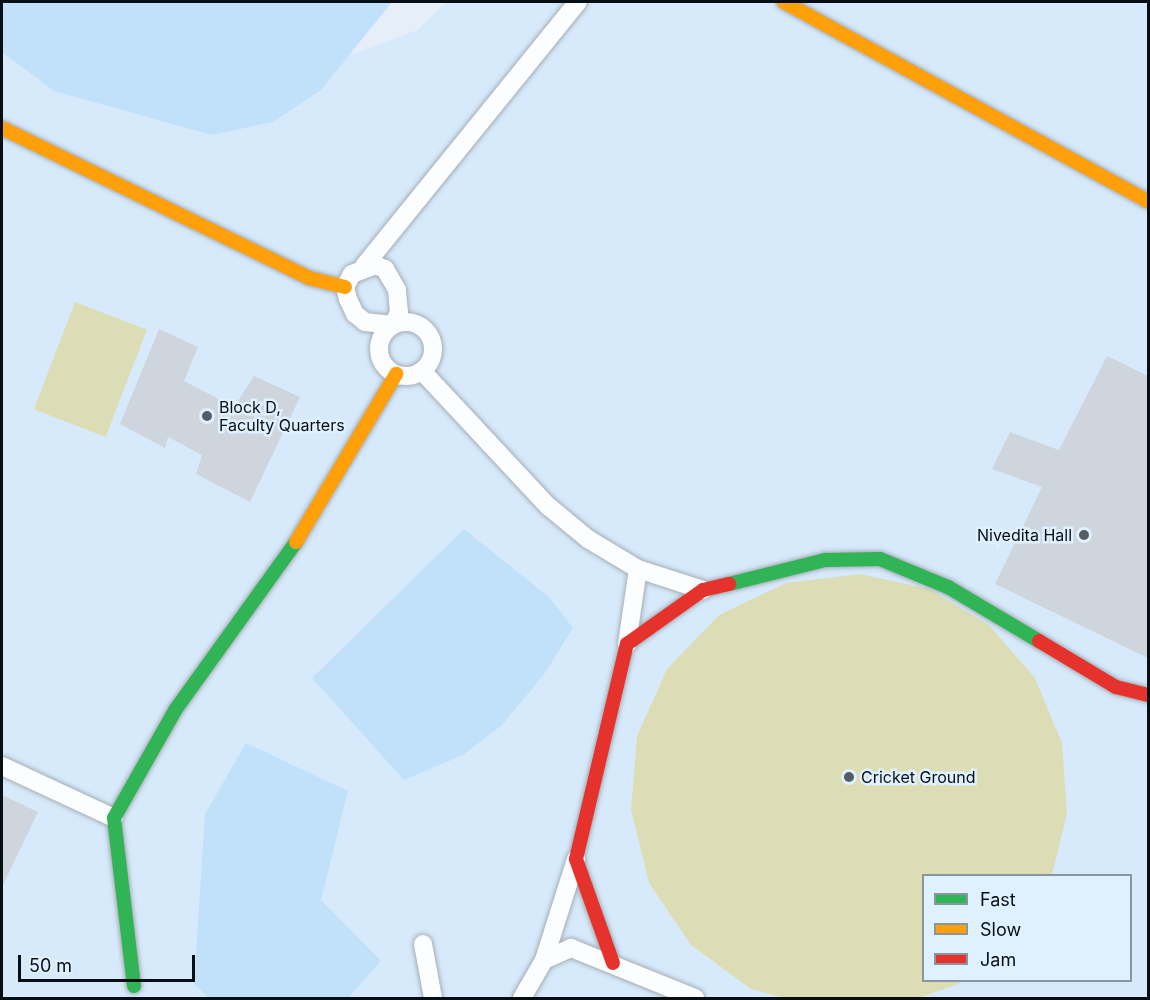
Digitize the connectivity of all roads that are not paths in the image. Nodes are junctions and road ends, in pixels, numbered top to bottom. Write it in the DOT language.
graph roads {
  1 [pos="578,2"];
  2 [pos="784,2"];
  3 [pos="2,128"];
  4 [pos="1149,201"];
  5 [pos="364,266"];
  6 [pos="345,287"];
  7 [pos="393,325"];
  8 [pos="422,371"];
  9 [pos="396,374"];
  10 [pos="638,569"];
  11 [pos="703,590"];
  12 [pos="627,644"];
  13 [pos="1149,695"];
  14 [pos="2,766"];
  15 [pos="114,818"];
  16 [pos="576,859"];
  17 [pos="423,944"];
  18 [pos="544,960"];
  19 [pos="613,963"];
  20 [pos="138,994"];
  21 [pos="433,999"];
  22 [pos="522,999"];
  23 [pos="694,999"];
  1 -- 5 [label="street"];
  2 -- 4 [label="street"];
  3 -- 6 [label="street"];
  5 -- 6 [label="street"];
  5 -- 7 [label="street"];
  6 -- 7 [label="street"];
  7 -- 8 [label="street"];
  7 -- 9 [label="street"];
  8 -- 9 [label="street"];
  8 -- 10 [label="street"];
  9 -- 15 [label="street"];
  10 -- 11 [label="street"];
  10 -- 12 [label="street"];
  11 -- 12 [label="street"];
  11 -- 13 [label="street"];
  12 -- 16 [label="street"];
  14 -- 15 [label="street"];
  15 -- 20 [label="street"];
  16 -- 18 [label="street"];
  16 -- 19 [label="street"];
  17 -- 21 [label="street"];
  18 -- 19 [label="street"];
  18 -- 22 [label="street"];
  19 -- 23 [label="street"];
}
